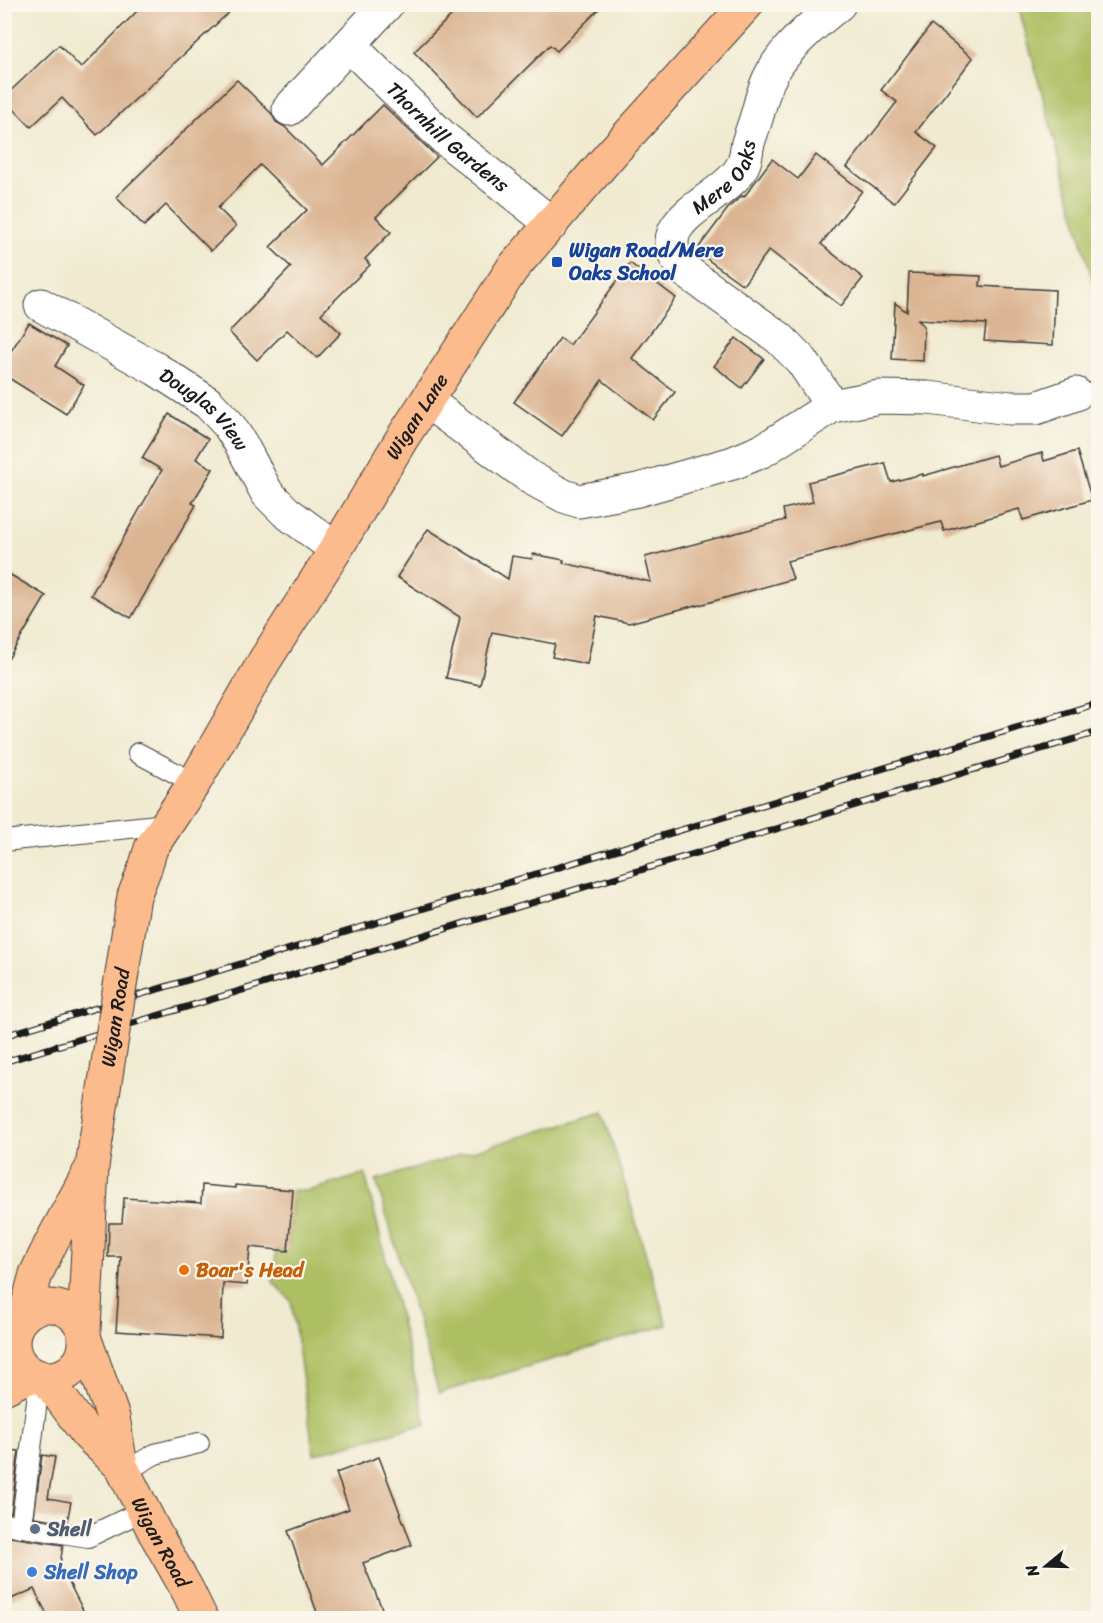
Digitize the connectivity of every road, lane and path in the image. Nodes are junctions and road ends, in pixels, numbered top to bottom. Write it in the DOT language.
graph roads {
  1 [pos="387,4"];
  2 [pos="747,4"];
  3 [pos="839,4"];
  4 [pos="349,45"];
  5 [pos="289,109"];
  6 [pos="552,224"];
  7 [pos="41,305"];
  8 [pos="1076,394"];
  9 [pos="428,402"];
  10 [pos="832,406"];
  11 [pos="336,549"];
  12 [pos="138,753"];
  13 [pos="194,783"];
  14 [pos="167,824"];
  15 [pos="4,841"];
  16 [pos="145,868"];
  17 [pos="94,1154"];
  18 [pos="16,1325"];
  19 [pos="85,1336"];
  20 [pos="40,1377"];
  21 [pos="4,1388"];
  22 [pos="199,1443"];
  23 [pos="122,1469"];
  24 [pos="144,1510"];
  25 [pos="13,1525"];
  26 [pos="201,1618"];
  1 -- 4 [label="street"];
  2 -- 6 [label="main road, Wigan Lane"];
  3 -- 10 [label="street, Mere Oaks"];
  4 -- 5 [label="street"];
  4 -- 6 [label="street, Thornhill Gardens"];
  6 -- 9 [label="main road, Wigan Lane"];
  7 -- 11 [label="street, Douglas View"];
  8 -- 10 [label="street"];
  9 -- 10 [label="street"];
  9 -- 11 [label="main road, Wigan Lane"];
  11 -- 13 [label="main road, Wigan Lane"];
  12 -- 13 [label="lane"];
  13 -- 14 [label="main road, Wigan Lane"];
  14 -- 15 [label="lane"];
  14 -- 16 [label="main road, Wigan Lane"];
  16 -- 17 [label="main road, Wigan Road, bridge"];
  17 -- 18 [label="main road, Wigan Road"];
  17 -- 19 [label="main road, Wigan Road"];
  18 -- 19 [label="main road"];
  18 -- 20 [label="main road"];
  19 -- 20 [label="main road"];
  19 -- 23 [label="main road, Wigan Road"];
  20 -- 21 [label="main road"];
  20 -- 23 [label="main road, Wigan Road"];
  20 -- 25 [label="lane"];
  22 -- 23 [label="lane"];
  23 -- 24 [label="main road, Wigan Road"];
  24 -- 25 [label="lane"];
  24 -- 26 [label="main road, Wigan Road"];
}
